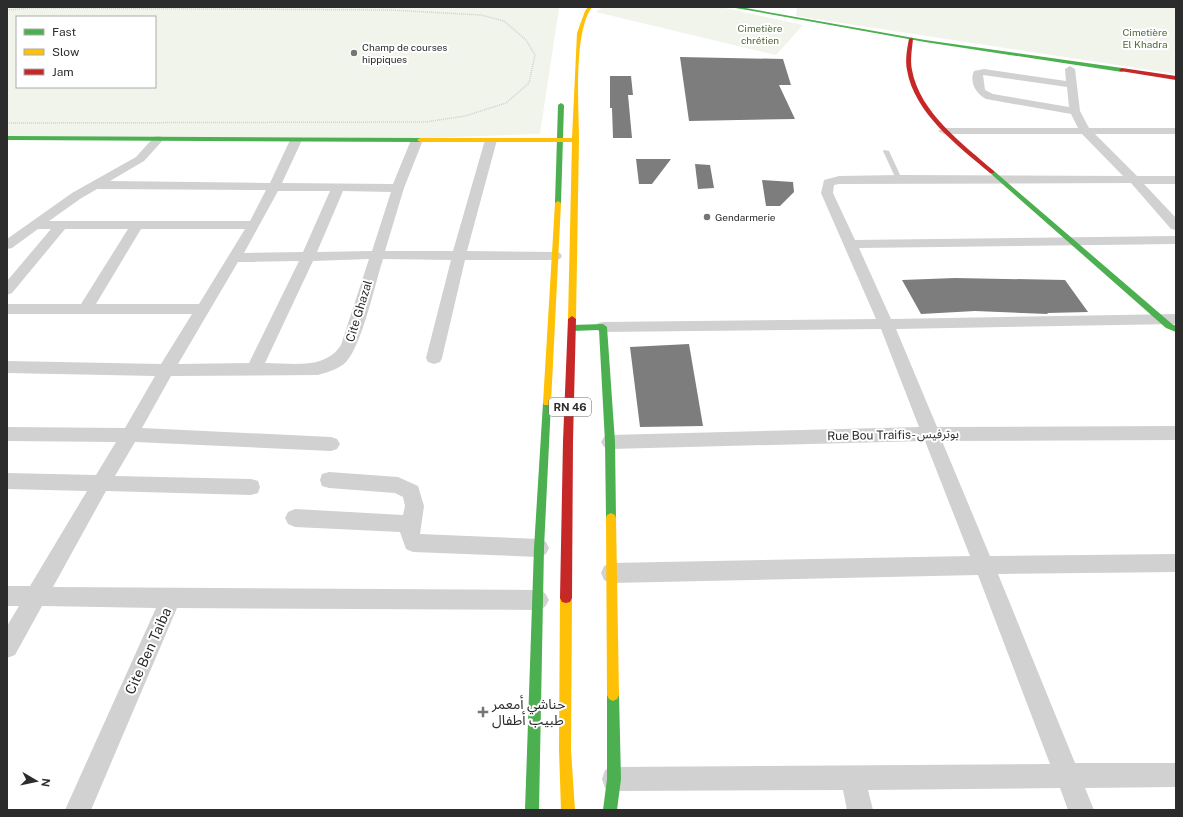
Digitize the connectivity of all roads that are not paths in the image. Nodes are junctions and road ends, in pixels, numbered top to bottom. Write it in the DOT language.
graph roads {
  1 [pos="590,7"];
  2 [pos="732,7"];
  3 [pos="911,39"];
  4 [pos="925,41"];
  5 [pos="1070,69"];
  6 [pos="1176,78"];
  7 [pos="1072,85"];
  8 [pos="1176,86"];
  9 [pos="562,96"];
  10 [pos="1075,111"];
  11 [pos="934,119"];
  12 [pos="1032,130"];
  13 [pos="944,131"];
  14 [pos="1176,131"];
  15 [pos="1086,132"];
  16 [pos="7,138"];
  17 [pos="158,139"];
  18 [pos="296,140"];
  19 [pos="417,140"];
  20 [pos="491,140"];
  21 [pos="560,140"];
  22 [pos="576,140"];
  23 [pos="886,151"];
  24 [pos="899,179"];
  25 [pos="1000,180"];
  26 [pos="1134,180"];
  27 [pos="1176,180"];
  28 [pos="96,185"];
  29 [pos="274,187"];
  30 [pos="338,187"];
  31 [pos="398,188"];
  32 [pos="136,225"];
  33 [pos="254,225"];
  34 [pos="35,226"];
  35 [pos="61,226"];
  36 [pos="1176,226"];
  37 [pos="1176,240"];
  38 [pos="1074,242"];
  39 [pos="849,244"];
  40 [pos="7,245"];
  41 [pos="376,255"];
  42 [pos="307,256"];
  43 [pos="459,256"];
  44 [pos="555,256"];
  45 [pos="234,258"];
  46 [pos="7,290"];
  47 [pos="7,309"];
  48 [pos="85,309"];
  49 [pos="203,309"];
  50 [pos="886,324"];
  51 [pos="1171,326"];
  52 [pos="603,327"];
  53 [pos="572,328"];
  54 [pos="434,358"];
  55 [pos="7,367"];
  56 [pos="166,370"];
  57 [pos="254,370"];
  58 [pos="1176,433"];
  59 [pos="7,434"];
  60 [pos="930,434"];
  61 [pos="130,435"];
  62 [pos="610,442"];
  63 [pos="331,444"];
  64 [pos="329,480"];
  65 [pos="7,481"];
  66 [pos="101,483"];
  67 [pos="251,487"];
  68 [pos="295,518"];
  69 [pos="410,524"];
  70 [pos="539,548"];
  71 [pos="1176,563"];
  72 [pos="984,565"];
  73 [pos="611,573"];
  74 [pos="7,596"];
  75 [pos="36,596"];
  76 [pos="171,598"];
  77 [pos="538,600"];
  78 [pos="7,647"];
  79 [pos="1067,775"];
  80 [pos="1176,775"];
  81 [pos="853,777"];
  82 [pos="614,779"];
  83 [pos="78,810"];
  84 [pos="532,810"];
  85 [pos="568,810"];
  86 [pos="610,810"];
  87 [pos="860,810"];
  88 [pos="1081,810"];
  1 -- 22 [label="main road, RN 46"];
  2 -- 3 [label="main road"];
  3 -- 4 [label="main road"];
  3 -- 11 [label="main road"];
  4 -- 5 [label="main road"];
  4 -- 6 [label="main road"];
  5 -- 7 [label="street"];
  5 -- 8 [label="main road"];
  7 -- 10 [label="street"];
  7 -- 10 [label="street"];
  9 -- 21 [label="main road, RN 46"];
  10 -- 15 [label="street"];
  11 -- 12 [label="street"];
  11 -- 13 [label="main road"];
  12 -- 13 [label="street"];
  12 -- 15 [label="street"];
  13 -- 25 [label="main road"];
  14 -- 15 [label="street"];
  15 -- 26 [label="street"];
  16 -- 17 [label="main road"];
  17 -- 18 [label="main road"];
  17 -- 28 [label="street"];
  18 -- 19 [label="main road"];
  18 -- 29 [label="street"];
  19 -- 20 [label="main road"];
  19 -- 31 [label="street, Cite Ghazal"];
  20 -- 21 [label="main road"];
  20 -- 43 [label="street"];
  21 -- 22 [label="main road"];
  21 -- 44 [label="main road, RN 46"];
  22 -- 53 [label="main road, RN 46"];
  23 -- 24 [label="lane"];
  24 -- 25 [label="street"];
  24 -- 39 [label="street"];
  25 -- 26 [label="street"];
  25 -- 38 [label="main road"];
  26 -- 27 [label="street"];
  26 -- 36 [label="street"];
  28 -- 29 [label="street"];
  28 -- 34 [label="street"];
  29 -- 30 [label="street"];
  29 -- 33 [label="street"];
  30 -- 31 [label="street"];
  30 -- 42 [label="street"];
  31 -- 41 [label="street, Cite Ghazal"];
  32 -- 33 [label="street"];
  32 -- 35 [label="street"];
  32 -- 48 [label="street"];
  33 -- 45 [label="street"];
  34 -- 35 [label="street"];
  34 -- 40 [label="street"];
  35 -- 46 [label="street"];
  37 -- 38 [label="street"];
  38 -- 39 [label="street"];
  38 -- 51 [label="main road"];
  39 -- 50 [label="street"];
  41 -- 42 [label="street"];
  41 -- 43 [label="street"];
  41 -- 57 [label="street, Cite Ghazal"];
  42 -- 45 [label="street"];
  42 -- 57 [label="street"];
  43 -- 44 [label="street"];
  43 -- 54 [label="street"];
  44 -- 70 [label="main road, RN 46"];
  45 -- 49 [label="street"];
  47 -- 48 [label="street"];
  48 -- 49 [label="street"];
  49 -- 56 [label="street"];
  50 -- 51 [label="street"];
  50 -- 52 [label="street"];
  50 -- 60 [label="street"];
  52 -- 53 [label="main road"];
  52 -- 62 [label="main road"];
  53 -- 85 [label="main road, RN 46"];
  55 -- 56 [label="street, Cite Ghazal"];
  56 -- 57 [label="street, Cite Ghazal"];
  56 -- 61 [label="street"];
  58 -- 60 [label="street, Rue Bou Traifis- بوترفيس"];
  59 -- 61 [label="street"];
  60 -- 62 [label="street, Rue Bou Traifis- بوترفيس"];
  60 -- 72 [label="street"];
  61 -- 63 [label="street"];
  61 -- 66 [label="street"];
  62 -- 73 [label="main road"];
  64 -- 69 [label="street"];
  65 -- 66 [label="street"];
  66 -- 67 [label="street"];
  66 -- 75 [label="street"];
  68 -- 69 [label="street"];
  69 -- 70 [label="street"];
  70 -- 77 [label="main road, RN 46"];
  71 -- 72 [label="street"];
  72 -- 73 [label="street"];
  72 -- 79 [label="street"];
  73 -- 82 [label="main road"];
  74 -- 75 [label="street, Cite Ben Taiba"];
  75 -- 76 [label="street, Cite Ben Taiba"];
  75 -- 78 [label="street"];
  76 -- 77 [label="street"];
  76 -- 83 [label="street, Cite Ben Taiba"];
  77 -- 84 [label="main road, RN 46"];
  79 -- 80 [label="street"];
  79 -- 81 [label="street"];
  79 -- 88 [label="street"];
  81 -- 82 [label="street"];
  81 -- 87 [label="street"];
  82 -- 86 [label="main road"];
}
